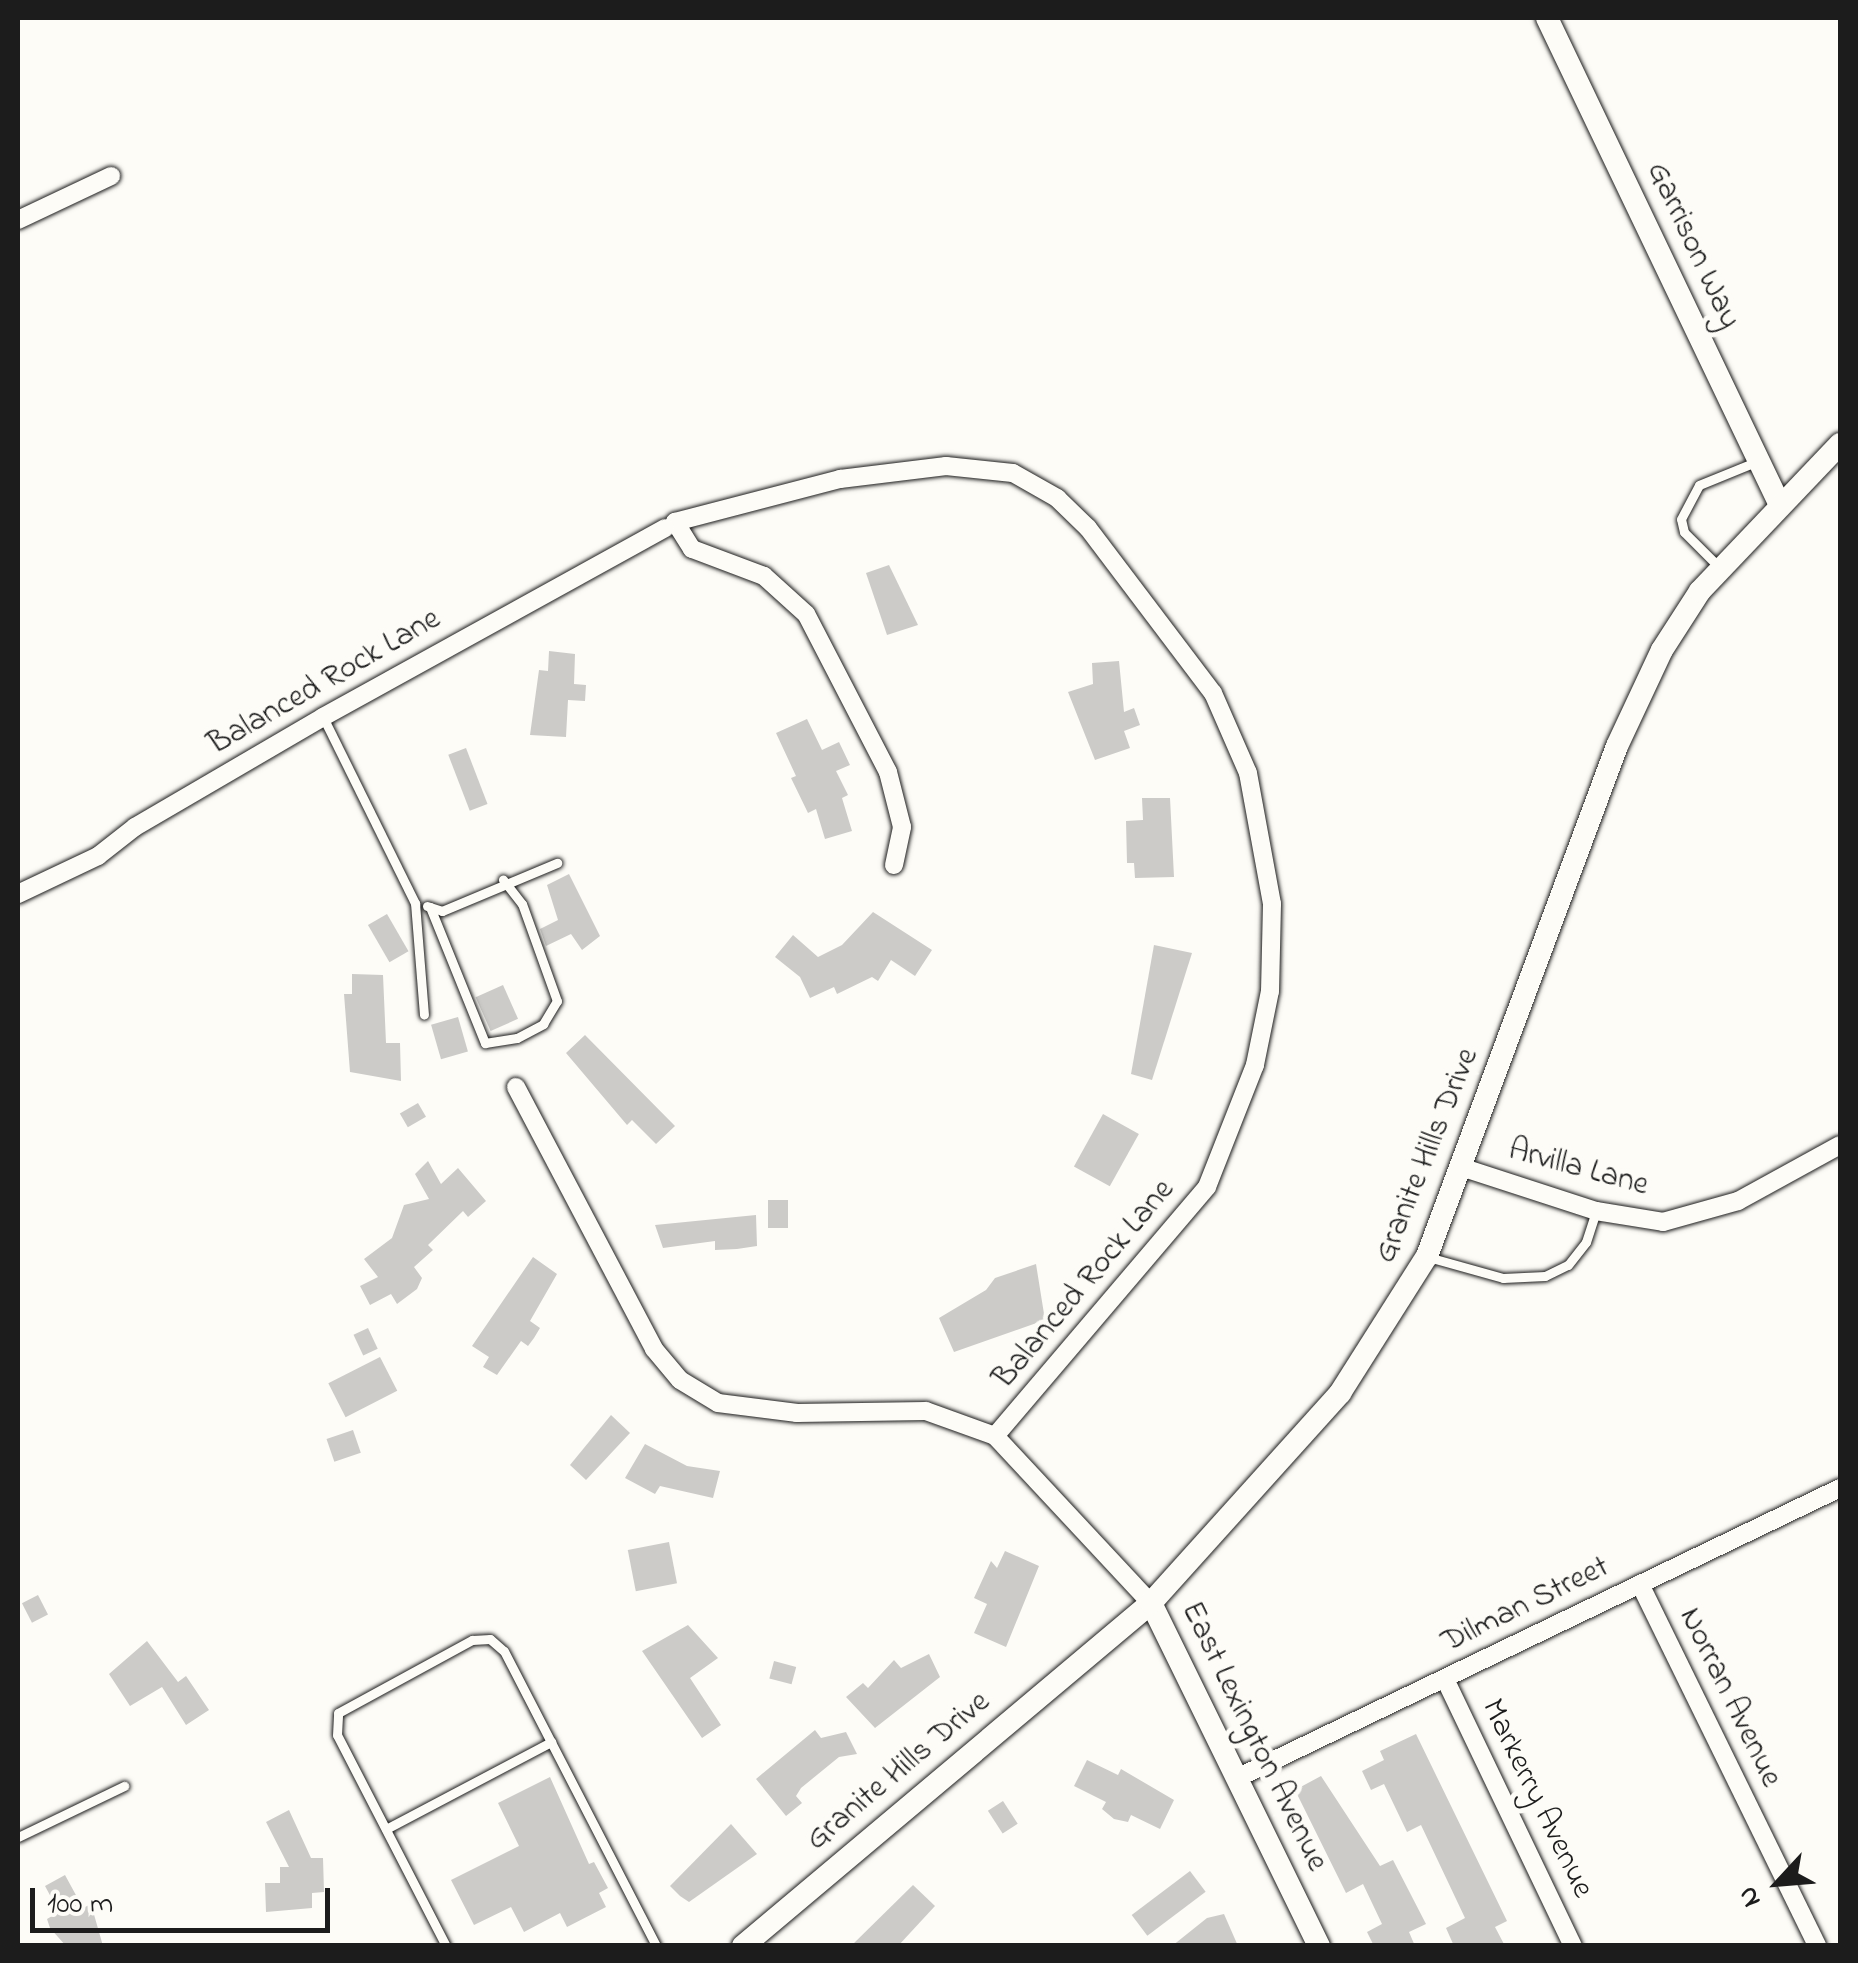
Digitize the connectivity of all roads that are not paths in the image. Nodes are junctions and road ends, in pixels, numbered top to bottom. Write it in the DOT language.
graph roads {
  1 [pos="1547,18"];
  2 [pos="112,176"];
  3 [pos="18,220"];
  4 [pos="1840,444"];
  5 [pos="1758,460"];
  6 [pos="1778,503"];
  7 [pos="670,525"];
  8 [pos="1720,568"];
  9 [pos="324,717"];
  10 [pos="557,863"];
  11 [pos="894,866"];
  12 [pos="503,880"];
  13 [pos="18,894"];
  14 [pos="415,903"];
  15 [pos="430,907"];
  16 [pos="424,1015"];
  17 [pos="516,1087"];
  18 [pos="1840,1145"];
  19 [pos="1464,1168"];
  20 [pos="1596,1210"];
  21 [pos="1427,1256"];
  22 [pos="995,1436"];
  23 [pos="1840,1488"];
  24 [pos="1640,1584"];
  25 [pos="1151,1602"];
  26 [pos="1445,1679"];
  27 [pos="551,1742"];
  28 [pos="1237,1778"];
  29 [pos="124,1786"];
  30 [pos="386,1829"];
  31 [pos="18,1837"];
  32 [pos="446,1946"];
  33 [pos="656,1946"];
  34 [pos="742,1946"];
  35 [pos="1319,1946"];
  36 [pos="1573,1946"];
  37 [pos="1817,1946"];
  1 -- 5 [label="street, Garrison Way"];
  2 -- 3 [label="street"];
  4 -- 6 [label="street, Granite Hills Drive"];
  5 -- 6 [label="street, Garrison Way"];
  5 -- 8 [label="lane"];
  6 -- 8 [label="street, Granite Hills Drive"];
  7 -- 9 [label="street, Balanced Rock Lane"];
  7 -- 11 [label="street"];
  7 -- 22 [label="street, Balanced Rock Lane"];
  8 -- 19 [label="street, Granite Hills Drive"];
  9 -- 13 [label="street, Balanced Rock Lane"];
  9 -- 14 [label="lane"];
  10 -- 12 [label="lane"];
  12 -- 15 [label="lane"];
  12 -- 15 [label="lane"];
  14 -- 15 [label="lane"];
  14 -- 16 [label="lane"];
  17 -- 22 [label="street, East Lexington Avenue"];
  18 -- 20 [label="street, Arvilla Lane"];
  19 -- 20 [label="street, Arvilla Lane"];
  19 -- 21 [label="street, Granite Hills Drive"];
  20 -- 21 [label="lane"];
  21 -- 25 [label="street, Granite Hills Drive"];
  22 -- 25 [label="street, East Lexington Avenue"];
  23 -- 24 [label="street, Dilman Street"];
  24 -- 26 [label="street, Dilman Street"];
  24 -- 37 [label="street, Norran Avenue"];
  25 -- 28 [label="street, East Lexington Avenue"];
  25 -- 34 [label="street, Granite Hills Drive"];
  26 -- 28 [label="street, Dilman Street"];
  26 -- 36 [label="street, Markerry Avenue"];
  27 -- 30 [label="lane"];
  27 -- 30 [label="lane"];
  27 -- 33 [label="lane"];
  28 -- 35 [label="street, East Lexington Avenue"];
  29 -- 31 [label="lane"];
  30 -- 32 [label="lane"];
}
